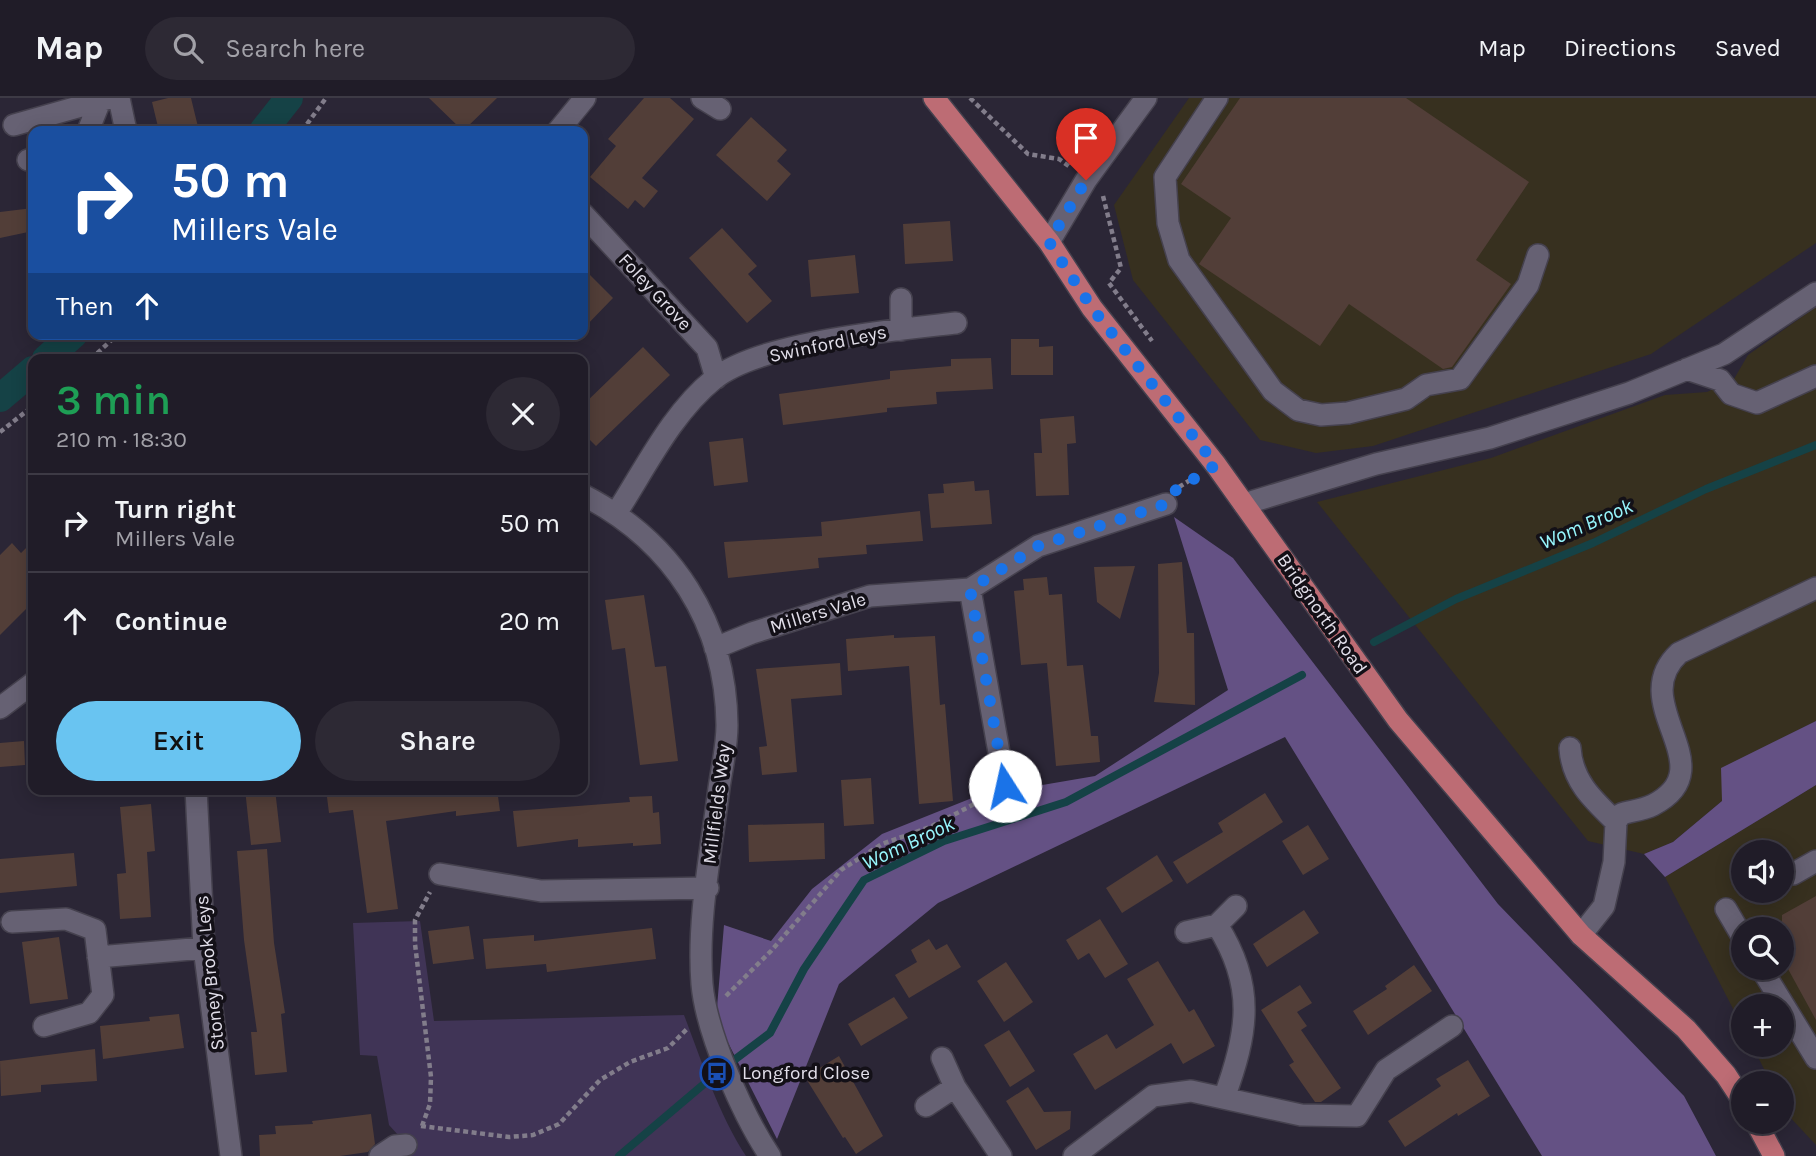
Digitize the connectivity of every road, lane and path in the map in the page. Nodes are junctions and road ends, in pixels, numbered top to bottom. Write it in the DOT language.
graph roads {
  1 [pos="326,98"];
  2 [pos="585,98"];
  3 [pos="934,98"];
  4 [pos="970,98"];
  5 [pos="1146,98"];
  6 [pos="1217,98"];
  7 [pos="104,101"];
  8 [pos="14,125"];
  9 [pos="91,126"];
  10 [pos="122,126"];
  11 [pos="306,126"];
  12 [pos="562,126"];
  13 [pos="1086,180"];
  14 [pos="588,219"];
  15 [pos="1049,242"];
  16 [pos="1538,255"];
  17 [pos="1816,293"];
  18 [pos="901,299"];
  19 [pos="956,323"];
  20 [pos="901,330"];
  21 [pos="112,340"];
  22 [pos="1158,349"];
  23 [pos="96,354"];
  24 [pos="1687,369"];
  25 [pos="1816,376"];
  26 [pos="716,378"];
  27 [pos="28,410"];
  28 [pos="0,432"];
  29 [pos="1216,465"];
  30 [pos="588,498"];
  31 [pos="1166,504"];
  32 [pos="1244,505"];
  33 [pos="617,512"];
  34 [pos="1816,588"];
  35 [pos="970,589"];
  36 [pos="715,649"];
  37 [pos="28,687"];
  38 [pos="0,708"];
  39 [pos="1570,748"];
  40 [pos="1005,786"];
  41 [pos="197,795"];
  42 [pos="1616,822"];
  43 [pos="1816,862"];
  44 [pos="1794,873"];
  45 [pos="440,874"];
  46 [pos="708,888"];
  47 [pos="1236,906"];
  48 [pos="1726,909"];
  49 [pos="1731,917"];
  50 [pos="12,922"];
  51 [pos="1217,925"];
  52 [pos="1186,932"];
  53 [pos="1581,935"];
  54 [pos="204,948"];
  55 [pos="98,957"];
  56 [pos="1768,980"];
  57 [pos="705,1012"];
  58 [pos="44,1026"];
  59 [pos="1452,1026"];
  60 [pos="942,1058"];
  61 [pos="1816,1058"];
  62 [pos="1731,1083"];
  63 [pos="955,1087"];
  64 [pos="1224,1098"];
  65 [pos="926,1106"];
  66 [pos="421,1126"];
  67 [pos="1762,1134"];
  68 [pos="406,1145"];
  69 [pos="1080,1154"];
  70 [pos="231,1156"];
  71 [pos="380,1156"];
  72 [pos="770,1156"];
  73 [pos="1001,1156"];
  74 [pos="1774,1156"];
  1 -- 11 [label="path"];
  2 -- 12 [label="street"];
  3 -- 15 [label="main road, Bridgnorth Road"];
  4 -- 13 [label="path"];
  5 -- 13 [label="street"];
  6 -- 16 [label="street"];
  7 -- 8 [label="street"];
  7 -- 9 [label="street"];
  7 -- 10 [label="street"];
  13 -- 15 [label="street"];
  13 -- 22 [label="path"];
  14 -- 26 [label="street, Foley Grove"];
  15 -- 29 [label="main road, Bridgnorth Road"];
  17 -- 24 [label="street"];
  18 -- 20 [label="street, Swinford Leys"];
  19 -- 20 [label="street, Swinford Leys"];
  20 -- 26 [label="street, Swinford Leys"];
  21 -- 23 [label="path"];
  24 -- 25 [label="street"];
  24 -- 32 [label="street"];
  26 -- 33 [label="street, Swinford Leys"];
  27 -- 28 [label="path"];
  29 -- 31 [label="path"];
  29 -- 32 [label="main road, Bridgnorth Road"];
  30 -- 33 [label="street, Millfields Way"];
  31 -- 35 [label="street, Millers Vale"];
  32 -- 53 [label="main road, Bridgnorth Road"];
  33 -- 36 [label="street, Millfields Way"];
  34 -- 42 [label="street"];
  35 -- 36 [label="street, Millers Vale"];
  35 -- 40 [label="street"];
  36 -- 46 [label="street, Millfields Way"];
  37 -- 38 [label="street"];
  39 -- 42 [label="street"];
  40 -- 57 [label="path"];
  41 -- 54 [label="street, Stoney Brook Leys"];
  42 -- 53 [label="street"];
  43 -- 44 [label="street"];
  45 -- 46 [label="street"];
  45 -- 66 [label="path"];
  46 -- 57 [label="street, Millfields Way"];
  47 -- 51 [label="street"];
  48 -- 49 [label="street"];
  50 -- 55 [label="street"];
  51 -- 52 [label="street"];
  51 -- 64 [label="street"];
  53 -- 62 [label="main road, Bridgnorth Road"];
  54 -- 55 [label="street"];
  54 -- 70 [label="street, Stoney Brook Leys"];
  55 -- 58 [label="street"];
  56 -- 61 [label="street"];
  57 -- 66 [label="path"];
  57 -- 72 [label="street, Millfields Way"];
  59 -- 64 [label="street"];
  60 -- 63 [label="street"];
  63 -- 65 [label="street"];
  63 -- 73 [label="street"];
  64 -- 69 [label="street"];
  66 -- 68 [label="path"];
  67 -- 74 [label="main road"];
  68 -- 71 [label="street"];
}
